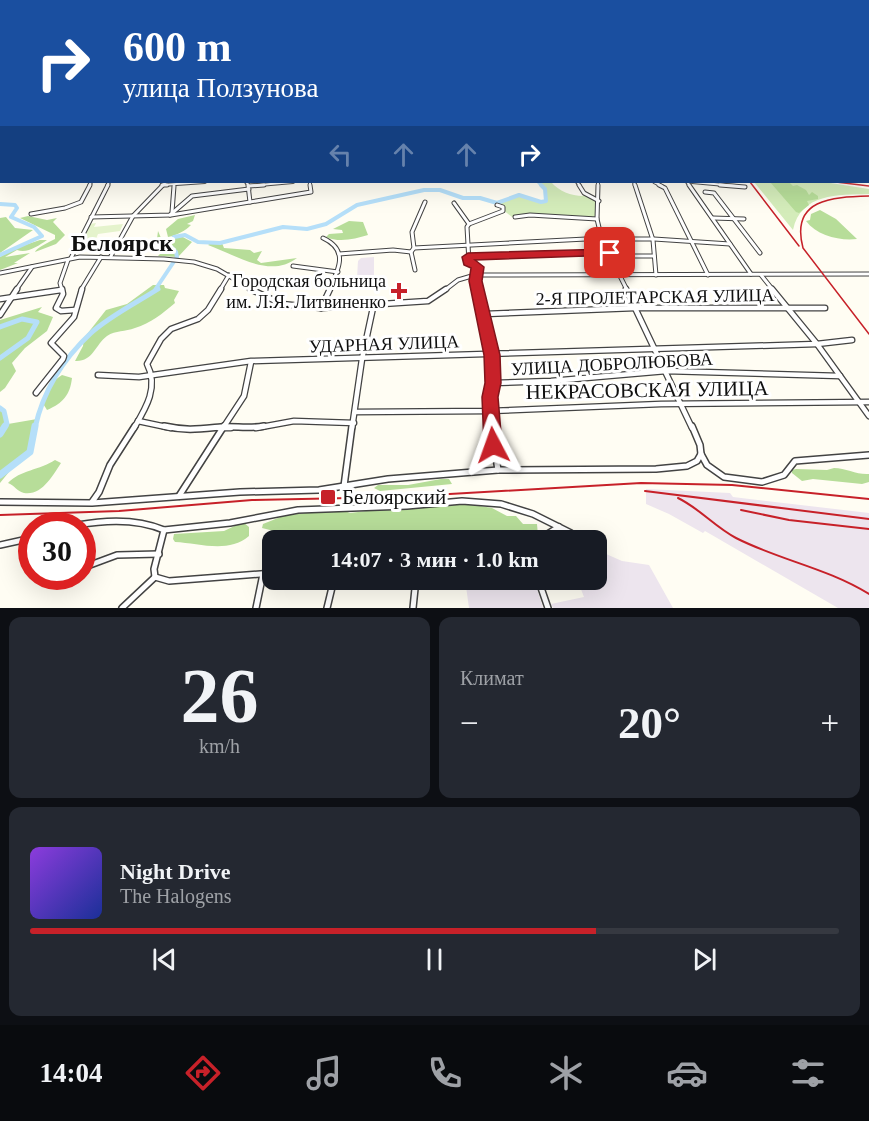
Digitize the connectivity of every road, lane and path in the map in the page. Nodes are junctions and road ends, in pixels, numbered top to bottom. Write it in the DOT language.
graph roads {
  1 [pos="90,183"];
  2 [pos="109,183"];
  3 [pos="165,183"];
  4 [pos="197,183"];
  5 [pos="246,183"];
  6 [pos="286,183"];
  7 [pos="310,183"];
  8 [pos="578,183"];
  9 [pos="598,183"];
  10 [pos="634,183"];
  11 [pos="656,183"];
  12 [pos="690,183"];
  13 [pos="700,183"];
  14 [pos="162,185"];
  15 [pos="174,186"];
  16 [pos="745,187"];
  17 [pos="249,188"];
  18 [pos="705,192"];
  19 [pos="599,201"];
  20 [pos="250,202"];
  21 [pos="424,202"];
  22 [pos="454,203"];
  23 [pos="497,205"];
  24 [pos="31,214"];
  25 [pos="171,214"];
  26 [pos="133,216"];
  27 [pos="91,217"];
  28 [pos="515,217"];
  29 [pos="713,218"];
  30 [pos="597,219"];
  31 [pos="734,219"];
  32 [pos="744,219"];
  33 [pos="469,224"];
  34 [pos="323,238"];
  35 [pos="603,240"];
  36 [pos="653,240"];
  37 [pos="468,243"];
  38 [pos="692,243"];
  39 [pos="730,244"];
  40 [pos="413,250"];
  41 [pos="760,253"];
  42 [pos="339,254"];
  43 [pos="610,254"];
  44 [pos="102,256"];
  45 [pos="111,256"];
  46 [pos="654,256"];
  47 [pos="468,257"];
  48 [pos="70,259"];
  49 [pos="293,266"];
  50 [pos="32,267"];
  51 [pos="415,270"];
  52 [pos="338,272"];
  53 [pos="0,273"];
  54 [pos="621,274"];
  55 [pos="869,274"];
  56 [pos="229,275"];
  57 [pos="475,275"];
  58 [pos="656,275"];
  59 [pos="708,275"];
  60 [pos="751,275"];
  61 [pos="760,275"];
  62 [pos="62,290"];
  63 [pos="12,297"];
  64 [pos="0,299"];
  65 [pos="374,303"];
  66 [pos="321,308"];
  67 [pos="635,308"];
  68 [pos="786,308"];
  69 [pos="825,308"];
  70 [pos="75,310"];
  71 [pos="485,314"];
  72 [pos="0,315"];
  73 [pos="852,340"];
  74 [pos="817,344"];
  75 [pos="654,348"];
  76 [pos="492,355"];
  77 [pos="362,359"];
  78 [pos="251,362"];
  79 [pos="666,371"];
  80 [pos="98,375"];
  81 [pos="153,375"];
  82 [pos="840,376"];
  83 [pos="493,383"];
  84 [pos="36,393"];
  85 [pos="860,402"];
  86 [pos="869,402"];
  87 [pos="682,404"];
  88 [pos="490,411"];
  89 [pos="355,412"];
  90 [pos="869,416"];
  91 [pos="138,421"];
  92 [pos="354,423"];
  93 [pos="223,427"];
  94 [pos="701,454"];
  95 [pos="869,455"];
  96 [pos="498,470"];
  97 [pos="344,486"];
  98 [pos="178,497"];
  99 [pos="0,502"];
  100 [pos="92,503"];
  101 [pos="96,523"];
  102 [pos="559,527"];
  103 [pos="164,530"];
  104 [pos="554,530"];
  105 [pos="565,530"];
  106 [pos="18,541"];
  107 [pos="0,545"];
  108 [pos="159,554"];
  109 [pos="96,565"];
  110 [pos="262,574"];
  111 [pos="155,577"];
  112 [pos="262,579"];
  113 [pos="331,590"];
  114 [pos="415,590"];
  115 [pos="542,590"];
  116 [pos="122,608"];
  117 [pos="256,608"];
  118 [pos="327,608"];
  119 [pos="413,608"];
  120 [pos="548,608"];
  1 -- 24 [label="street"];
  2 -- 27 [label="street"];
  3 -- 14 [label="street"];
  4 -- 15 [label="street"];
  5 -- 17 [label="street"];
  6 -- 17 [label="street"];
  7 -- 20 [label="street"];
  8 -- 19 [label="street"];
  9 -- 19 [label="street"];
  10 -- 36 [label="street"];
  11 -- 38 [label="street"];
  12 -- 29 [label="street"];
  13 -- 16 [label="street"];
  14 -- 15 [label="street"];
  14 -- 26 [label="street"];
  15 -- 25 [label="street"];
  17 -- 20 [label="street"];
  17 -- 25 [label="street"];
  18 -- 31 [label="street"];
  19 -- 30 [label="street"];
  20 -- 25 [label="street"];
  21 -- 40 [label="street"];
  22 -- 33 [label="street"];
  23 -- 33 [label="street"];
  25 -- 26 [label="street"];
  26 -- 27 [label="street"];
  26 -- 45 [label="street"];
  27 -- 48 [label="street"];
  28 -- 30 [label="street"];
  29 -- 31 [label="street"];
  29 -- 39 [label="street"];
  30 -- 35 [label="street"];
  31 -- 32 [label="street"];
  31 -- 41 [label="street"];
  33 -- 37 [label="street"];
  34 -- 42 [label="street"];
  35 -- 36 [label="street"];
  35 -- 37 [label="street"];
  35 -- 43 [label="street"];
  36 -- 38 [label="street"];
  36 -- 46 [label="street"];
  37 -- 40 [label="street"];
  37 -- 47 [label="street"];
  38 -- 39 [label="street"];
  38 -- 59 [label="street"];
  39 -- 60 [label="street"];
  40 -- 42 [label="street"];
  40 -- 51 [label="street"];
  42 -- 52 [label="street"];
  43 -- 46 [label="street"];
  43 -- 47 [label="street"];
  43 -- 54 [label="street"];
  44 -- 45 [label="street"];
  44 -- 48 [label="street"];
  44 -- 70 [label="street"];
  45 -- 56 [label="street"];
  46 -- 58 [label="street"];
  47 -- 57 [label="street"];
  48 -- 50 [label="street"];
  48 -- 62 [label="street"];
  49 -- 52 [label="street"];
  50 -- 53 [label="street"];
  50 -- 63 [label="street"];
  52 -- 66 [label="street"];
  54 -- 57 [label="street"];
  54 -- 58 [label="street"];
  54 -- 67 [label="street"];
  55 -- 61 [label="street"];
  56 -- 66 [label="street"];
  56 -- 81 [label="street"];
  57 -- 65 [label="street"];
  57 -- 71 [label="street"];
  58 -- 59 [label="street"];
  59 -- 60 [label="street"];
  60 -- 61 [label="street"];
  61 -- 68 [label="street"];
  62 -- 63 [label="street"];
  62 -- 70 [label="street"];
  63 -- 64 [label="street"];
  63 -- 72 [label="street"];
  65 -- 66 [label="street"];
  65 -- 77 [label="street"];
  67 -- 68 [label="street, 2-Я ПРОЛЕТАРСКАЯ УЛИЦА"];
  67 -- 71 [label="street, 2-Я ПРОЛЕТАРСКАЯ УЛИЦА"];
  67 -- 75 [label="street"];
  68 -- 69 [label="street, 2-Я ПРОЛЕТАРСКАЯ УЛИЦА"];
  68 -- 74 [label="street"];
  70 -- 84 [label="street"];
  71 -- 76 [label="street"];
  73 -- 74 [label="street, УДАРНАЯ УЛИЦА"];
  74 -- 75 [label="street, УДАРНАЯ УЛИЦА"];
  74 -- 82 [label="street"];
  75 -- 76 [label="street, УДАРНАЯ УЛИЦА"];
  75 -- 79 [label="street"];
  76 -- 77 [label="street, УДАРНАЯ УЛИЦА"];
  76 -- 83 [label="street"];
  77 -- 78 [label="street, УДАРНАЯ УЛИЦА"];
  77 -- 89 [label="street"];
  78 -- 81 [label="street, УДАРНАЯ УЛИЦА"];
  78 -- 93 [label="street"];
  79 -- 82 [label="street, УЛИЦА ДОБРОЛЮБОВА"];
  79 -- 83 [label="street, УЛИЦА ДОБРОЛЮБОВА"];
  79 -- 87 [label="street"];
  80 -- 81 [label="street, УДАРНАЯ УЛИЦА"];
  81 -- 91 [label="street"];
  82 -- 85 [label="street"];
  83 -- 88 [label="street"];
  85 -- 86 [label="street, НЕКРАСОВСКАЯ УЛИЦА"];
  85 -- 87 [label="street, НЕКРАСОВСКАЯ УЛИЦА"];
  85 -- 90 [label="street"];
  87 -- 88 [label="street, НЕКРАСОВСКАЯ УЛИЦА"];
  87 -- 94 [label="street"];
  88 -- 89 [label="street, НЕКРАСОВСКАЯ УЛИЦА"];
  88 -- 96 [label="street"];
  89 -- 92 [label="street"];
  91 -- 93 [label="street"];
  91 -- 100 [label="street"];
  92 -- 93 [label="street"];
  92 -- 97 [label="street"];
  93 -- 98 [label="street"];
  94 -- 95 [label="street"];
  94 -- 96 [label="street"];
  96 -- 97 [label="street"];
  97 -- 98 [label="street"];
  98 -- 100 [label="street"];
  99 -- 100 [label="street"];
  101 -- 103 [label="street"];
  102 -- 103 [label="street"];
  102 -- 104 [label="street"];
  102 -- 105 [label="street"];
  103 -- 108 [label="street"];
  106 -- 107 [label="street"];
  108 -- 109 [label="street"];
  108 -- 111 [label="street"];
  110 -- 111 [label="street"];
  111 -- 116 [label="street"];
  112 -- 117 [label="street"];
  113 -- 118 [label="street"];
  114 -- 119 [label="street"];
  115 -- 120 [label="street"];
}
